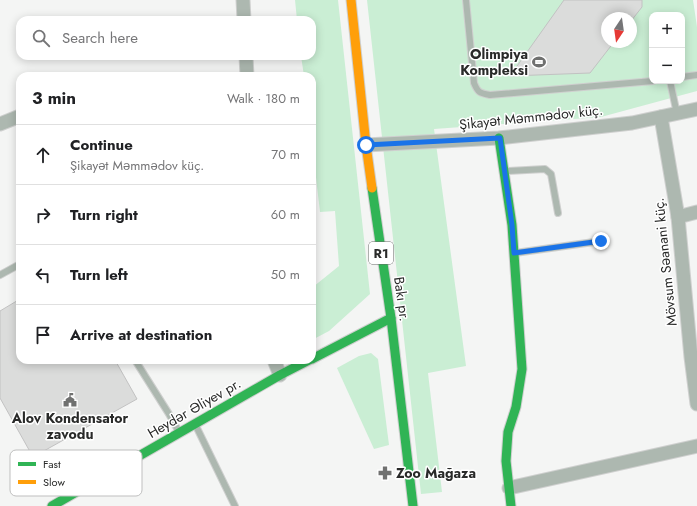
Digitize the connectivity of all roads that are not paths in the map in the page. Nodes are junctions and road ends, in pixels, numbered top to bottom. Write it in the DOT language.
graph roads {
  1 [pos="243,0"];
  2 [pos="351,0"];
  3 [pos="466,0"];
  4 [pos="244,16"];
  5 [pos="246,60"];
  6 [pos="247,72"];
  7 [pos="697,75"];
  8 [pos="685,77"];
  9 [pos="649,81"];
  10 [pos="671,84"];
  11 [pos="697,109"];
  12 [pos="677,114"];
  13 [pos="661,117"];
  14 [pos="16,118"];
  15 [pos="0,124"];
  16 [pos="500,138"];
  17 [pos="366,145"];
  18 [pos="504,172"];
  19 [pos="697,212"];
  20 [pos="558,213"];
  21 [pos="678,217"];
  22 [pos="601,241"];
  23 [pos="514,253"];
  24 [pos="16,266"];
  25 [pos="0,275"];
  26 [pos="692,305"];
  27 [pos="391,318"];
  28 [pos="316,356"];
  29 [pos="138,364"];
  30 [pos="276,364"];
  31 [pos="301,364"];
  32 [pos="280,375"];
  33 [pos="697,402"];
  34 [pos="195,424"];
  35 [pos="179,433"];
  36 [pos="697,446"];
  37 [pos="142,456"];
  38 [pos="509,488"];
  39 [pos="71,501"];
  40 [pos="52,506"];
  41 [pos="235,506"];
  42 [pos="413,506"];
  43 [pos="511,506"];
  1 -- 4 [label="street"];
  2 -- 17 [label="main road, Bakı pr. / R1"];
  3 -- 9 [label="lane"];
  5 -- 6 [label="street"];
  7 -- 8 [label="lane"];
  10 -- 12 [label="lane"];
  11 -- 12 [label="street, Şikayət Məmmədov küç."];
  12 -- 13 [label="street, Şikayət Məmmədov küç."];
  13 -- 16 [label="street, Şikayət Məmmədov küç."];
  13 -- 21 [label="street, Mövsum Səanani küç."];
  14 -- 15 [label="street"];
  16 -- 17 [label="street, Şikayət Məmmədov küç."];
  16 -- 18 [label="main road"];
  17 -- 27 [label="main road, Bakı pr. / R1"];
  18 -- 20 [label="lane"];
  18 -- 23 [label="main road"];
  19 -- 21 [label="street"];
  21 -- 26 [label="street, Mövsum Səanani küç."];
  22 -- 23 [label="lane"];
  23 -- 38 [label="main road"];
  24 -- 25 [label="lane"];
  26 -- 33 [label="street, Mövsum Səanani küç."];
  27 -- 28 [label="main road"];
  27 -- 42 [label="main road, Bakı pr. / R1"];
  29 -- 35 [label="lane"];
  30 -- 32 [label="street"];
  31 -- 32 [label="main road, Heydər Əliyev pr."];
  32 -- 34 [label="main road, Heydər Əliyev pr."];
  34 -- 35 [label="main road, Heydər Əliyev pr."];
  34 -- 41 [label="lane"];
  35 -- 37 [label="main road, Heydər Əliyev pr."];
  36 -- 38 [label="street"];
  38 -- 43 [label="main road"];
  39 -- 40 [label="main road, Heydər Əliyev pr."];
}
